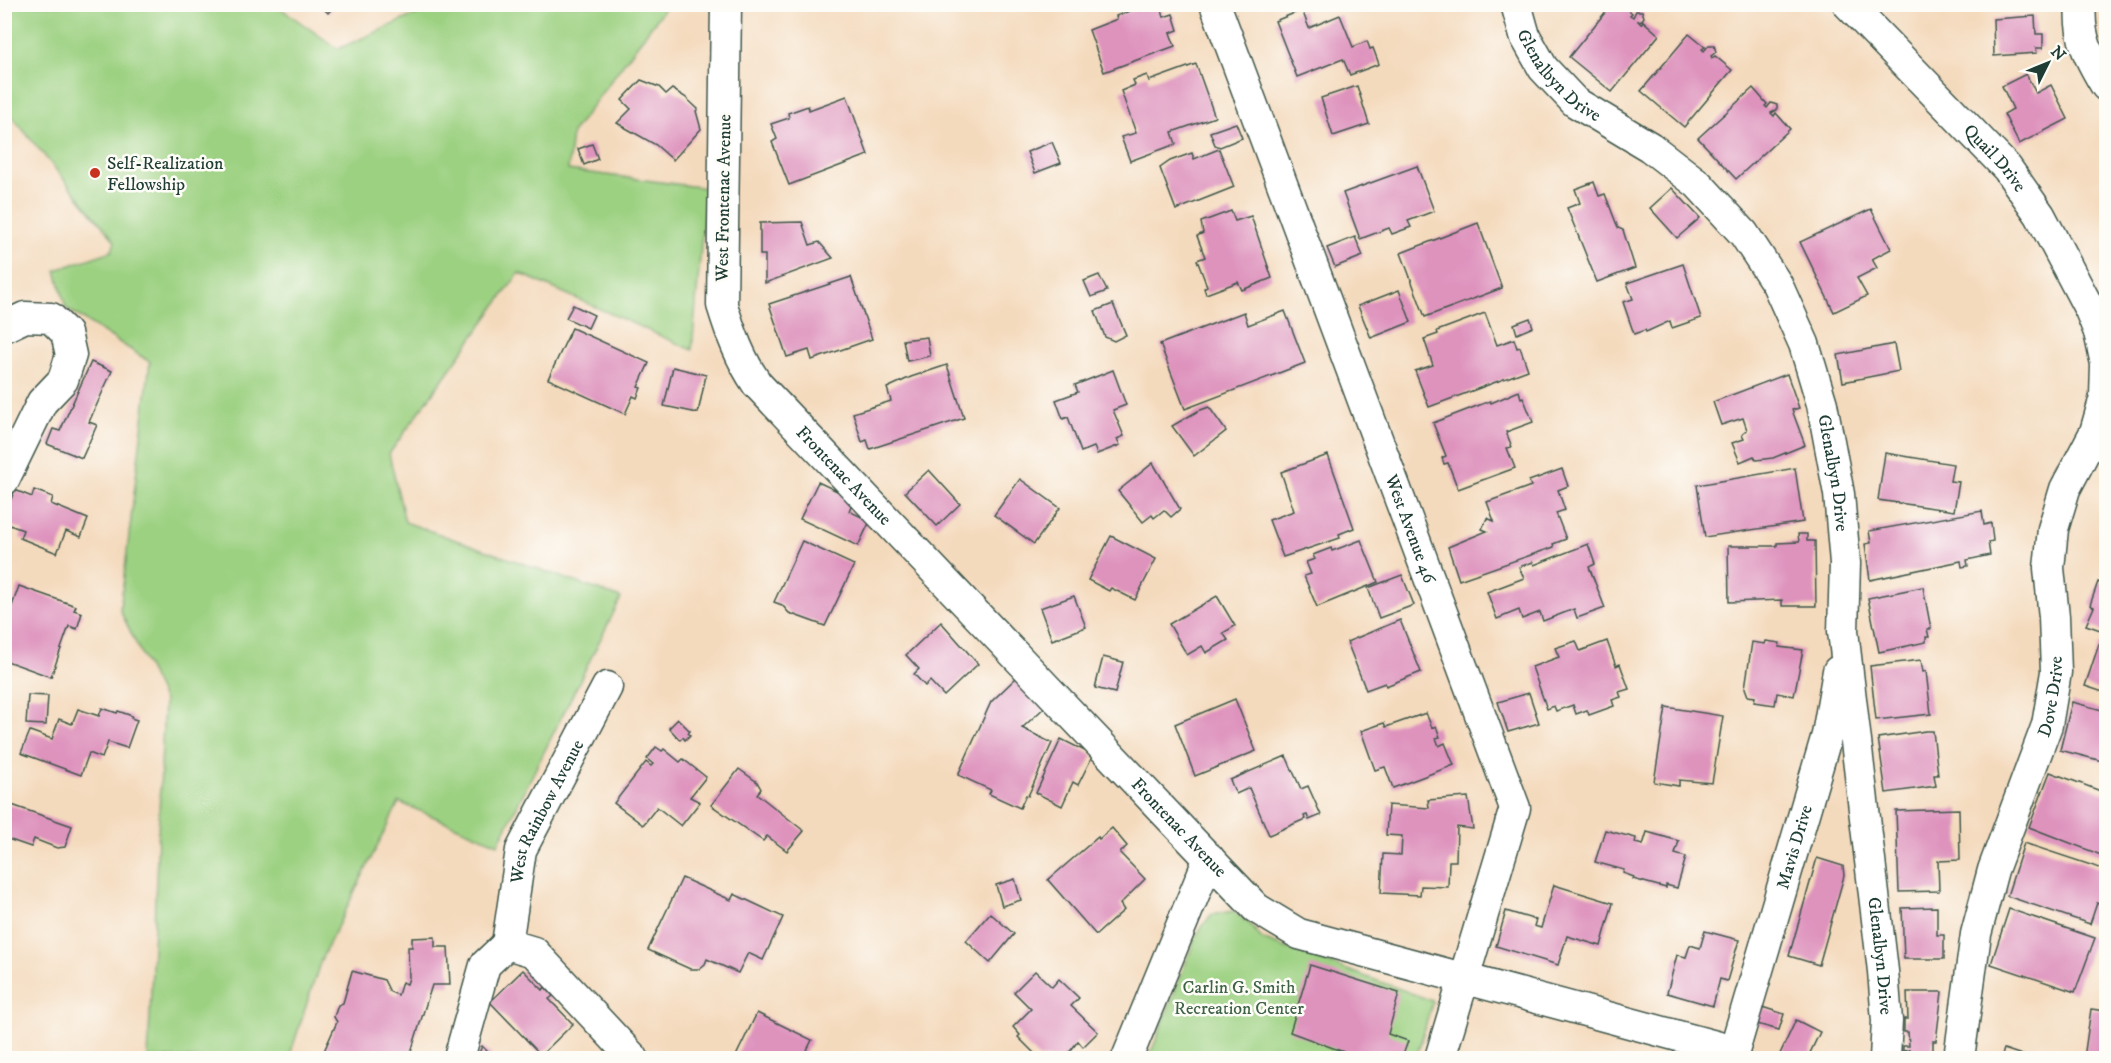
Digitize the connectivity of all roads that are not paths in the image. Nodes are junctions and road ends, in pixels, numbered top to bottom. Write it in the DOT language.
graph roads {
  1 [pos="726,4"];
  2 [pos="1215,4"];
  3 [pos="1516,4"];
  4 [pos="1848,4"];
  5 [pos="2081,4"];
  6 [pos="2106,86"];
  7 [pos="4,327"];
  8 [pos="2103,333"];
  9 [pos="757,384"];
  10 [pos="4,480"];
  11 [pos="1843,631"];
  12 [pos="607,687"];
  13 [pos="1209,858"];
  14 [pos="507,944"];
  15 [pos="1465,977"];
  16 [pos="1733,1054"];
  17 [pos="459,1059"];
  18 [pos="633,1059"];
  19 [pos="1127,1059"];
  20 [pos="1440,1059"];
  21 [pos="1885,1059"];
  22 [pos="1959,1059"];
  1 -- 9 [label="street, West Frontenac Avenue"];
  2 -- 15 [label="street, West Avenue 46"];
  3 -- 11 [label="street, Glenalbyn Drive"];
  4 -- 8 [label="street, Quail Drive"];
  5 -- 6 [label="street"];
  7 -- 10 [label="street"];
  8 -- 22 [label="street, Dove Drive"];
  9 -- 13 [label="street, Frontenac Avenue"];
  11 -- 16 [label="street, Mavis Drive"];
  11 -- 21 [label="street, Glenalbyn Drive"];
  12 -- 14 [label="street, West Rainbow Avenue"];
  13 -- 15 [label="street, Frontenac Avenue"];
  13 -- 19 [label="street"];
  14 -- 17 [label="street"];
  14 -- 18 [label="street"];
  15 -- 16 [label="street, Frontenac Avenue"];
  15 -- 20 [label="street, West Avenue 46"];
}
